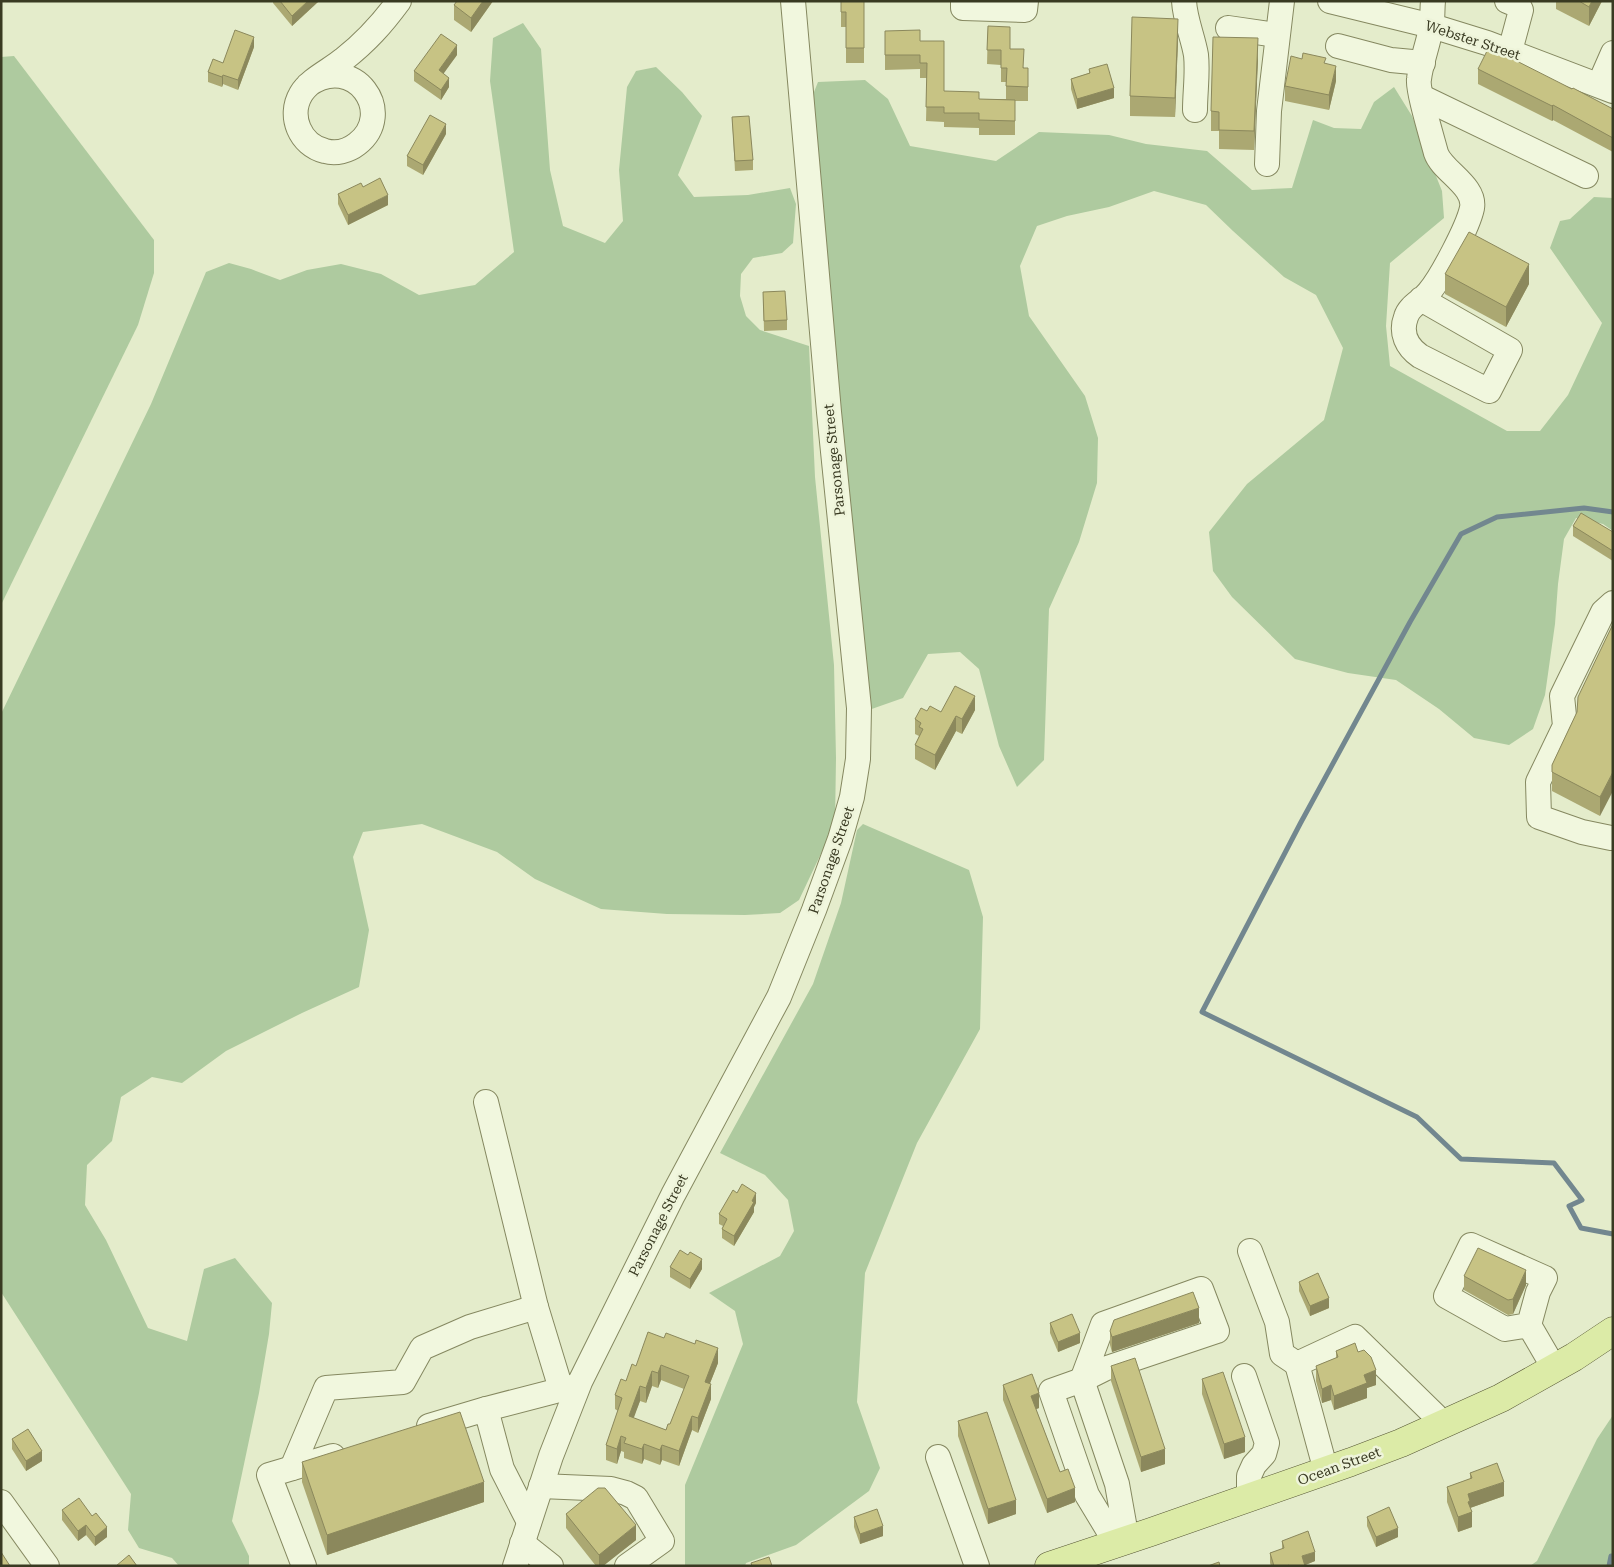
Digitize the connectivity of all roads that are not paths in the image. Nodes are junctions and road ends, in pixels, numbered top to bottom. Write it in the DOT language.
graph roads {
  1 [pos="399,1"];
  2 [pos="793,1"];
  3 [pos="963,1"];
  4 [pos="1026,1"];
  5 [pos="1184,1"];
  6 [pos="1282,1"];
  7 [pos="1330,1"];
  8 [pos="1380,1"];
  9 [pos="1433,1"];
  10 [pos="1507,1"];
  11 [pos="1432,26"];
  12 [pos="1228,28"];
  13 [pos="1277,35"];
  14 [pos="1338,46"];
  15 [pos="1510,51"];
  16 [pos="1613,53"];
  17 [pos="1422,63"];
  18 [pos="308,85"];
  19 [pos="1606,88"];
  20 [pos="1422,97"];
  21 [pos="1195,110"];
  22 [pos="1267,164"];
  23 [pos="1586,176"];
  24 [pos="1421,299"];
  25 [pos="1613,603"];
  26 [pos="1612,838"];
  27 [pos="486,1102"];
  28 [pos="1250,1251"];
  29 [pos="536,1307"];
  30 [pos="1529,1325"];
  31 [pos="1613,1331"];
  32 [pos="1297,1364"];
  33 [pos="1554,1368"];
  34 [pos="1244,1376"];
  35 [pos="1082,1380"];
  36 [pos="570,1387"];
  37 [pos="486,1408"];
  38 [pos="1444,1424"];
  39 [pos="412,1431"];
  40 [pos="357,1448"];
  41 [pos="938,1457"];
  42 [pos="292,1468"];
  43 [pos="1326,1471"];
  44 [pos="1117,1484"];
  45 [pos="541,1486"];
  46 [pos="1087,1495"];
  47 [pos="1250,1497"];
  48 [pos="1,1502"];
  49 [pos="526,1532"];
  50 [pos="1121,1542"];
  51 [pos="47,1566"];
  52 [pos="304,1566"];
  53 [pos="515,1566"];
  54 [pos="551,1566"];
  55 [pos="626,1566"];
  56 [pos="977,1566"];
  57 [pos="1049,1566"];
  1 -- 18 [label="street"];
  2 -- 36 [label="street, Parsonage Street"];
  3 -- 4 [label="street"];
  5 -- 21 [label="street"];
  6 -- 13 [label="street"];
  7 -- 11 [label="street, Webster Street"];
  8 -- 11 [label="street"];
  9 -- 11 [label="street"];
  10 -- 15 [label="street"];
  11 -- 15 [label="street, Webster Street"];
  11 -- 17 [label="street"];
  12 -- 13 [label="street"];
  13 -- 22 [label="street"];
  14 -- 17 [label="street"];
  15 -- 19 [label="street, Webster Street"];
  16 -- 19 [label="street"];
  17 -- 20 [label="street"];
  20 -- 23 [label="street"];
  20 -- 24 [label="street"];
  25 -- 26 [label="street"];
  27 -- 29 [label="street"];
  28 -- 32 [label="street"];
  29 -- 36 [label="street"];
  29 -- 42 [label="street"];
  30 -- 33 [label="street"];
  31 -- 33 [label="main road, Ocean Street"];
  32 -- 38 [label="street"];
  32 -- 43 [label="street"];
  33 -- 38 [label="main road, Ocean Street"];
  34 -- 47 [label="street"];
  35 -- 35 [label="street"];
  35 -- 44 [label="street"];
  35 -- 46 [label="street"];
  36 -- 37 [label="street"];
  36 -- 45 [label="street, Parsonage Street"];
  37 -- 39 [label="street"];
  37 -- 49 [label="street"];
  38 -- 43 [label="main road, Ocean Street"];
  40 -- 42 [label="street"];
  41 -- 56 [label="street"];
  42 -- 52 [label="street"];
  43 -- 47 [label="main road, Ocean Street"];
  44 -- 46 [label="street"];
  44 -- 50 [label="street"];
  45 -- 49 [label="street, Parsonage Street"];
  45 -- 55 [label="street"];
  46 -- 50 [label="street"];
  47 -- 50 [label="main road, Ocean Street"];
  48 -- 51 [label="street"];
  49 -- 53 [label="street, Parsonage Street"];
  49 -- 54 [label="street"];
  50 -- 57 [label="main road, Ocean Street"];
}
